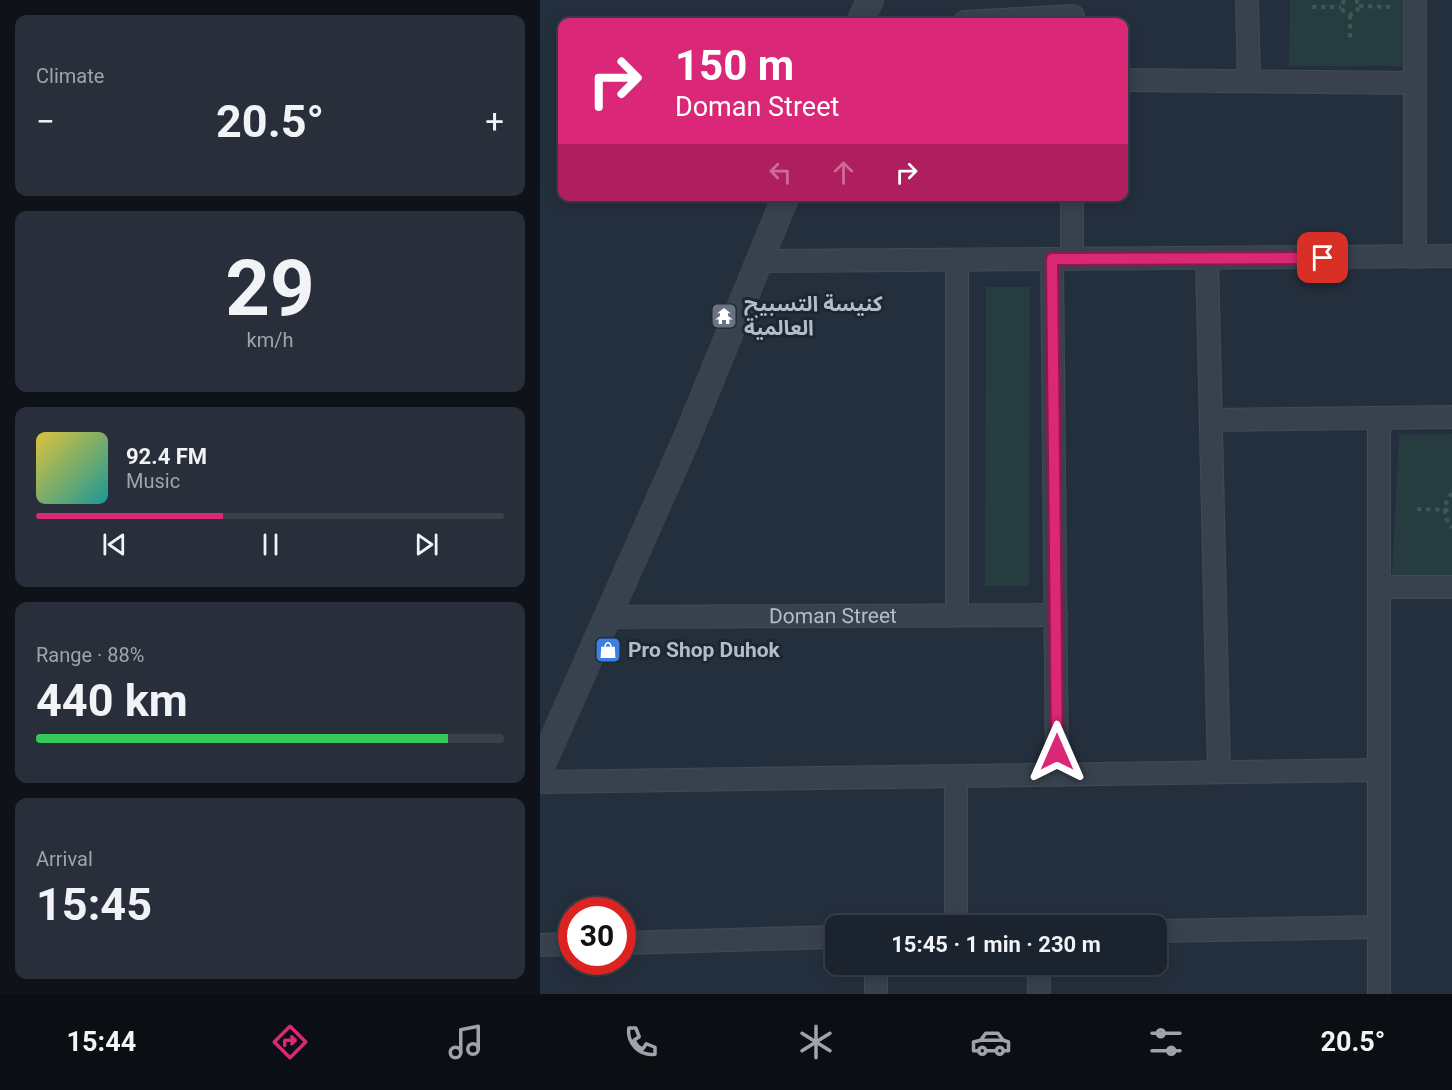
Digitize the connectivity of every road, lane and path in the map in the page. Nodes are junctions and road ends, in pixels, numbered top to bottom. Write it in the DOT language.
graph roads {
  1 [pos="870,0"];
  2 [pos="1247,0"];
  3 [pos="1344,0"];
  4 [pos="1356,0"];
  5 [pos="1406,3"];
  6 [pos="1359,6"];
  7 [pos="1312,7"];
  8 [pos="1341,7"];
  9 [pos="1073,13"];
  10 [pos="1350,15"];
  11 [pos="862,18"];
  12 [pos="1013,18"];
  13 [pos="1350,41"];
  14 [pos="1128,80"];
  15 [pos="1249,81"];
  16 [pos="1415,83"];
  17 [pos="784,201"];
  18 [pos="1071,201"];
  19 [pos="1452,256"];
  20 [pos="1415,257"];
  21 [pos="1207,258"];
  22 [pos="1062,259"];
  23 [pos="957,260"];
  24 [pos="759,261"];
  25 [pos="1452,417"];
  26 [pos="1379,418"];
  27 [pos="1211,420"];
  28 [pos="1452,493"];
  29 [pos="1417,510"];
  30 [pos="1444,510"];
  31 [pos="1452,510"];
  32 [pos="1452,528"];
  33 [pos="1379,587"];
  34 [pos="1452,587"];
  35 [pos="957,615"];
  36 [pos="1056,615"];
  37 [pos="609,617"];
  38 [pos="540,769"];
  39 [pos="1379,770"];
  40 [pos="1219,772"];
  41 [pos="1057,774"];
  42 [pos="956,776"];
  43 [pos="540,782"];
  44 [pos="956,915"];
  45 [pos="1379,927"];
  46 [pos="1167,931"];
  47 [pos="825,937"];
  48 [pos="636,943"];
  49 [pos="558,944"];
  50 [pos="540,945"];
  51 [pos="876,975"];
  52 [pos="1039,975"];
  53 [pos="876,994"];
  54 [pos="1039,994"];
  55 [pos="1379,994"];
  1 -- 11 [label="street"];
  2 -- 15 [label="street"];
  3 -- 8 [label="path"];
  4 -- 6 [label="path"];
  5 -- 6 [label="path"];
  5 -- 16 [label="street"];
  6 -- 10 [label="path"];
  7 -- 8 [label="path"];
  8 -- 10 [label="path"];
  9 -- 12 [label="street"];
  10 -- 13 [label="path"];
  14 -- 15 [label="street"];
  15 -- 16 [label="street"];
  16 -- 20 [label="street"];
  17 -- 24 [label="street"];
  18 -- 22 [label="street"];
  19 -- 20 [label="street"];
  20 -- 21 [label="street"];
  21 -- 22 [label="street"];
  21 -- 27 [label="street"];
  22 -- 23 [label="street"];
  22 -- 36 [label="street"];
  23 -- 24 [label="street"];
  23 -- 35 [label="street"];
  24 -- 37 [label="street"];
  25 -- 26 [label="street"];
  26 -- 27 [label="street"];
  26 -- 33 [label="street"];
  27 -- 40 [label="street"];
  28 -- 30 [label="path"];
  29 -- 30 [label="path"];
  30 -- 31 [label="path"];
  30 -- 32 [label="path"];
  33 -- 34 [label="street"];
  33 -- 39 [label="street"];
  35 -- 36 [label="street, Doman Street"];
  35 -- 37 [label="street, Doman Street"];
  36 -- 41 [label="street"];
  37 -- 38 [label="street"];
  39 -- 40 [label="street"];
  39 -- 45 [label="street"];
  40 -- 41 [label="street"];
  41 -- 42 [label="street"];
  42 -- 43 [label="street"];
  42 -- 44 [label="street"];
  45 -- 46 [label="street"];
  45 -- 55 [label="street"];
  47 -- 48 [label="street"];
  49 -- 50 [label="street"];
  51 -- 53 [label="street"];
  52 -- 54 [label="street"];
}
